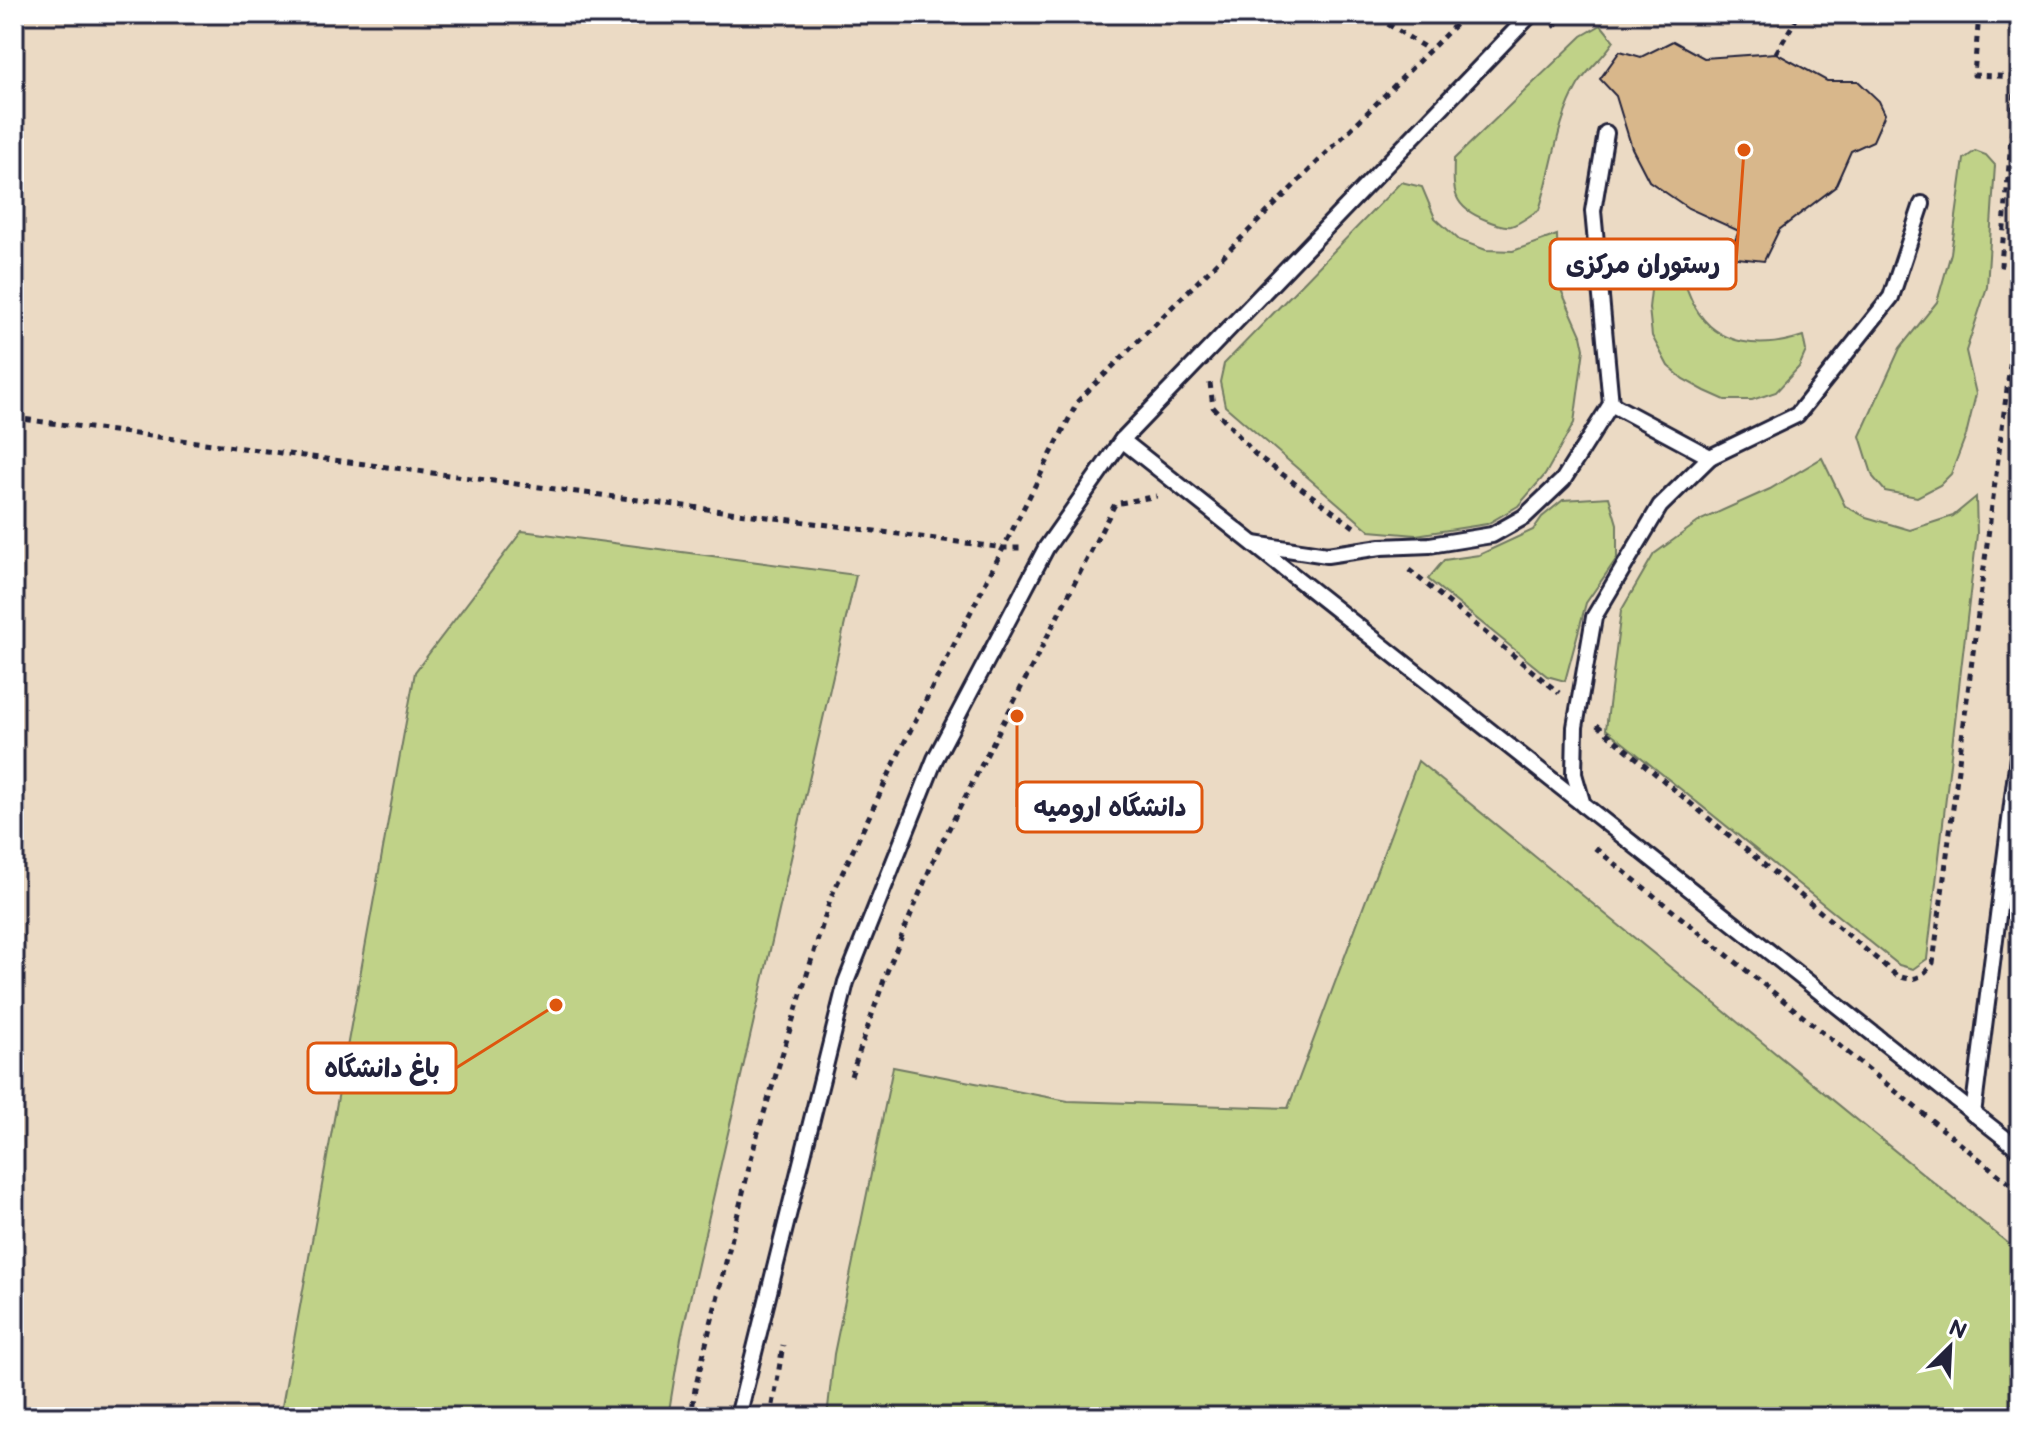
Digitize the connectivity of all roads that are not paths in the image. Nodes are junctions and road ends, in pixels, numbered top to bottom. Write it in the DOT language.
graph roads {
  1 [pos="1531,14"];
  2 [pos="1606,133"];
  3 [pos="1922,204"];
  4 [pos="1611,404"];
  5 [pos="1122,440"];
  6 [pos="1710,457"];
  7 [pos="1253,543"];
  8 [pos="2020,741"];
  9 [pos="1584,805"];
  10 [pos="1973,1114"];
  11 [pos="2020,1150"];
  12 [pos="738,1417"];
  1 -- 5 [label="lane"];
  2 -- 4 [label="lane"];
  3 -- 6 [label="lane"];
  4 -- 6 [label="lane"];
  4 -- 7 [label="lane"];
  5 -- 7 [label="lane"];
  5 -- 12 [label="lane"];
  6 -- 9 [label="lane"];
  7 -- 9 [label="lane"];
  8 -- 10 [label="lane"];
  9 -- 10 [label="lane"];
  10 -- 11 [label="lane"];
}
